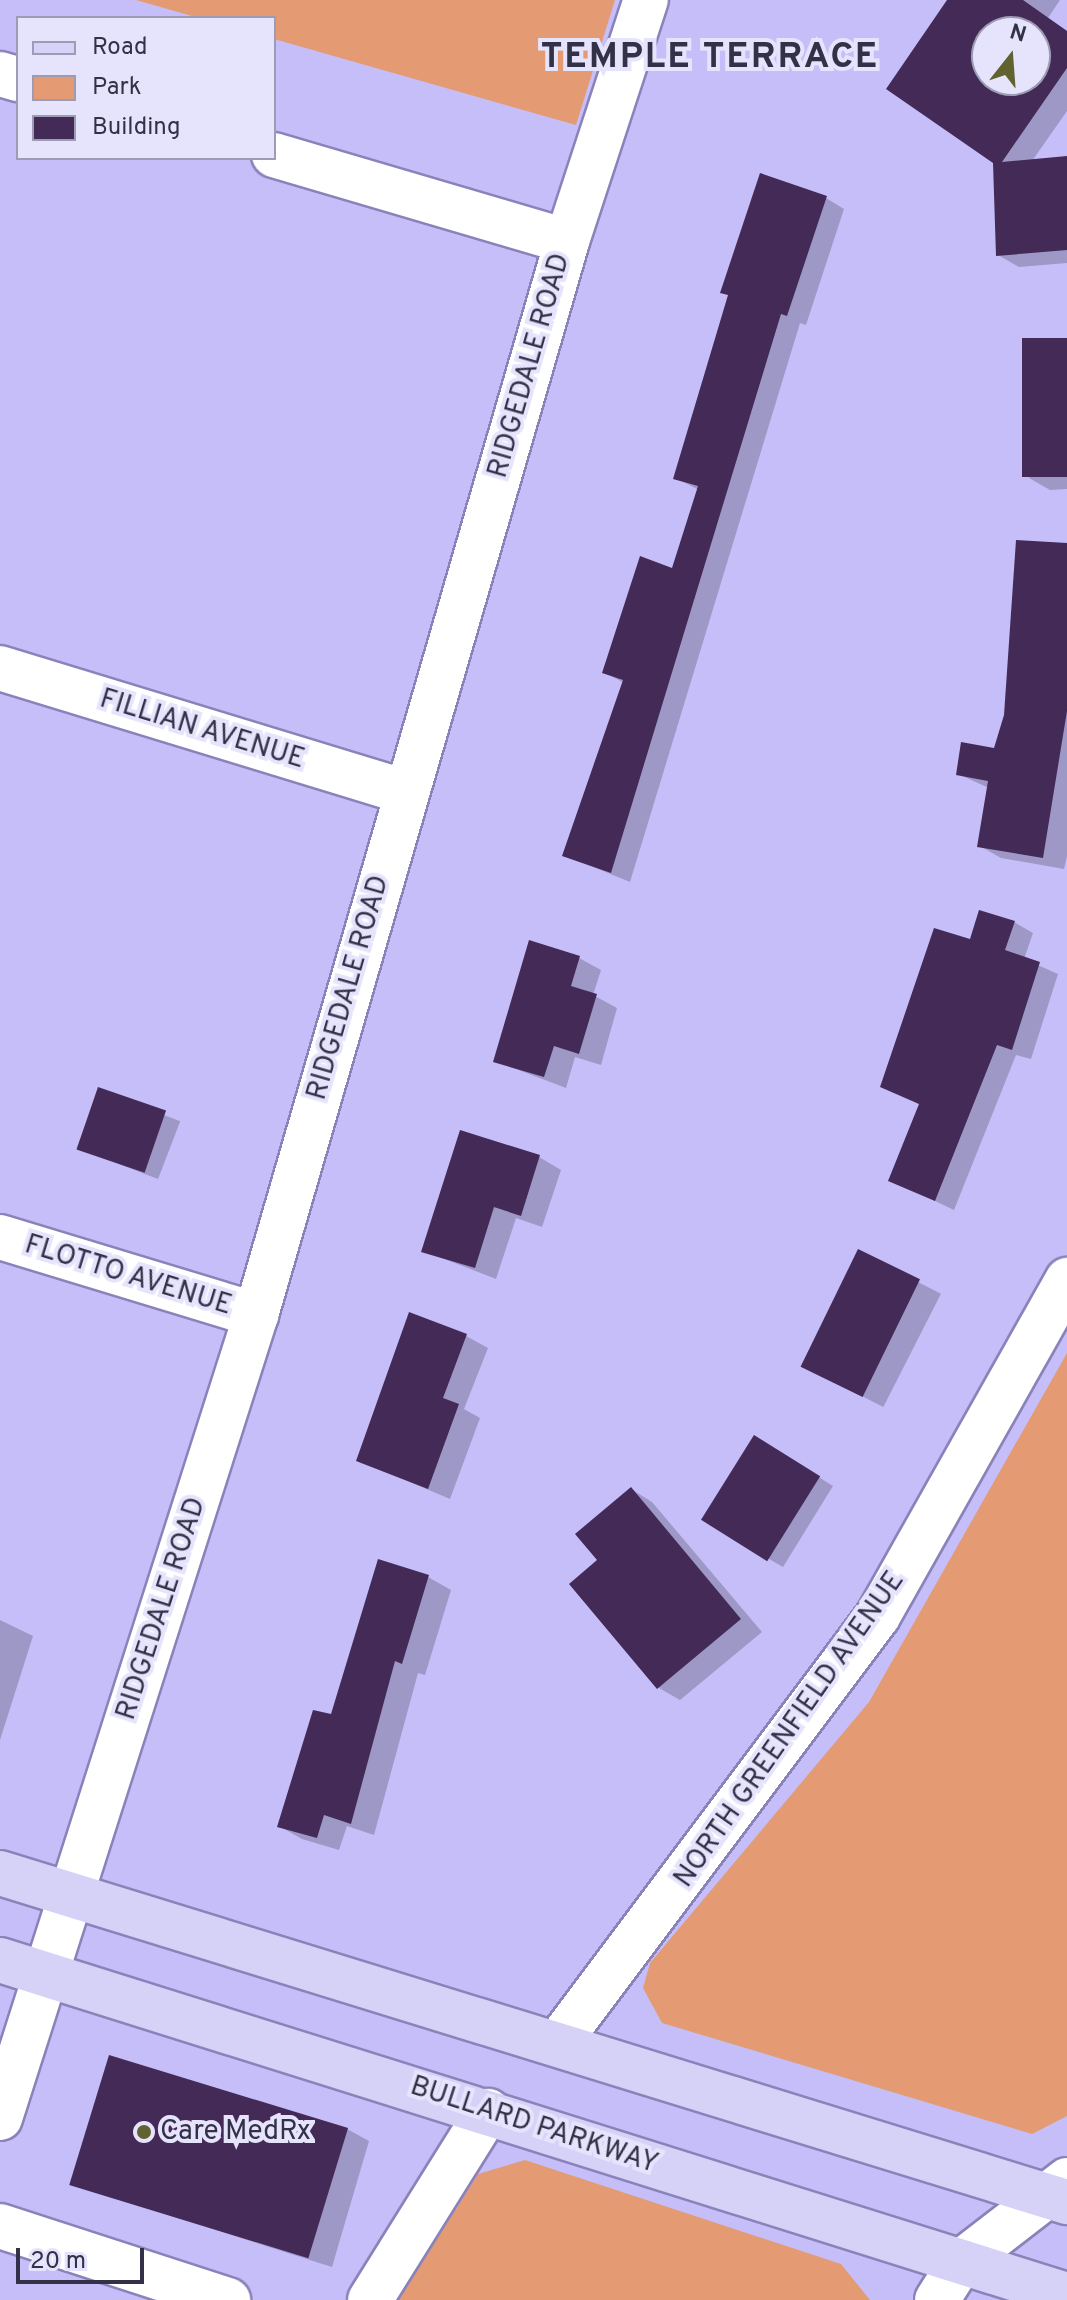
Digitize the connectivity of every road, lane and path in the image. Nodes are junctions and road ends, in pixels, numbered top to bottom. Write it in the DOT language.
graph roads {
  1 [pos="646,0"];
  2 [pos="276,156"];
  3 [pos="567,241"];
  4 [pos="0,668"];
  5 [pos="405,792"];
  6 [pos="0,1237"];
  7 [pos="1067,1280"];
  8 [pos="256,1315"];
  9 [pos="0,1873"];
  10 [pos="72,1895"];
  11 [pos="0,1960"];
  12 [pos="47,1975"];
  13 [pos="560,2040"];
  14 [pos="488,2111"];
  15 [pos="0,2118"];
  16 [pos="1060,2192"];
  17 [pos="0,2226"];
  18 [pos="961,2262"];
  19 [pos="1067,2295"];
  20 [pos="228,2300"];
  21 [pos="370,2300"];
  22 [pos="937,2300"];
  1 -- 3 [label="street, RIDGEDALE ROAD"];
  2 -- 3 [label="street"];
  3 -- 5 [label="street, RIDGEDALE ROAD"];
  4 -- 5 [label="street, FILLIAN AVENUE"];
  5 -- 8 [label="street, RIDGEDALE ROAD"];
  6 -- 8 [label="street, FLOTTO AVENUE"];
  7 -- 13 [label="street, NORTH GREENFIELD AVENUE"];
  8 -- 10 [label="street, RIDGEDALE ROAD"];
  9 -- 10 [label="main road"];
  10 -- 12 [label="street, RIDGEDALE ROAD"];
  10 -- 13 [label="main road"];
  11 -- 12 [label="main road, BULLARD PARKWAY"];
  12 -- 14 [label="main road, BULLARD PARKWAY"];
  12 -- 15 [label="street, RIDGEDALE ROAD"];
  13 -- 16 [label="main road"];
  14 -- 18 [label="main road, BULLARD PARKWAY"];
  14 -- 21 [label="street"];
  16 -- 18 [label="street"];
  17 -- 20 [label="street"];
  18 -- 19 [label="main road, BULLARD PARKWAY"];
  18 -- 22 [label="street"];
}
